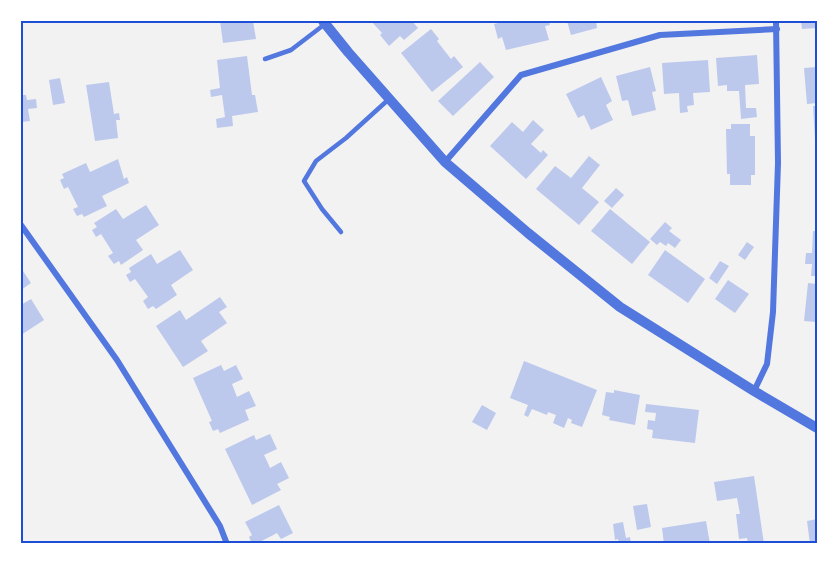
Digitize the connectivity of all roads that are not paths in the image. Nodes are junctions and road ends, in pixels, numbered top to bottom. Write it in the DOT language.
graph roads {
  1 [pos="776,21"];
  2 [pos="324,23"];
  3 [pos="777,29"];
  4 [pos="266,59"];
  5 [pos="389,99"];
  6 [pos="445,162"];
  7 [pos="21,225"];
  8 [pos="341,232"];
  9 [pos="753,391"];
  10 [pos="817,428"];
  11 [pos="227,544"];
  1 -- 3 [label="street"];
  2 -- 4 [label="lane"];
  2 -- 5 [label="street"];
  3 -- 6 [label="street"];
  3 -- 9 [label="street"];
  5 -- 6 [label="street"];
  5 -- 8 [label="lane"];
  6 -- 9 [label="street"];
  7 -- 11 [label="street"];
  9 -- 10 [label="street"];
}
